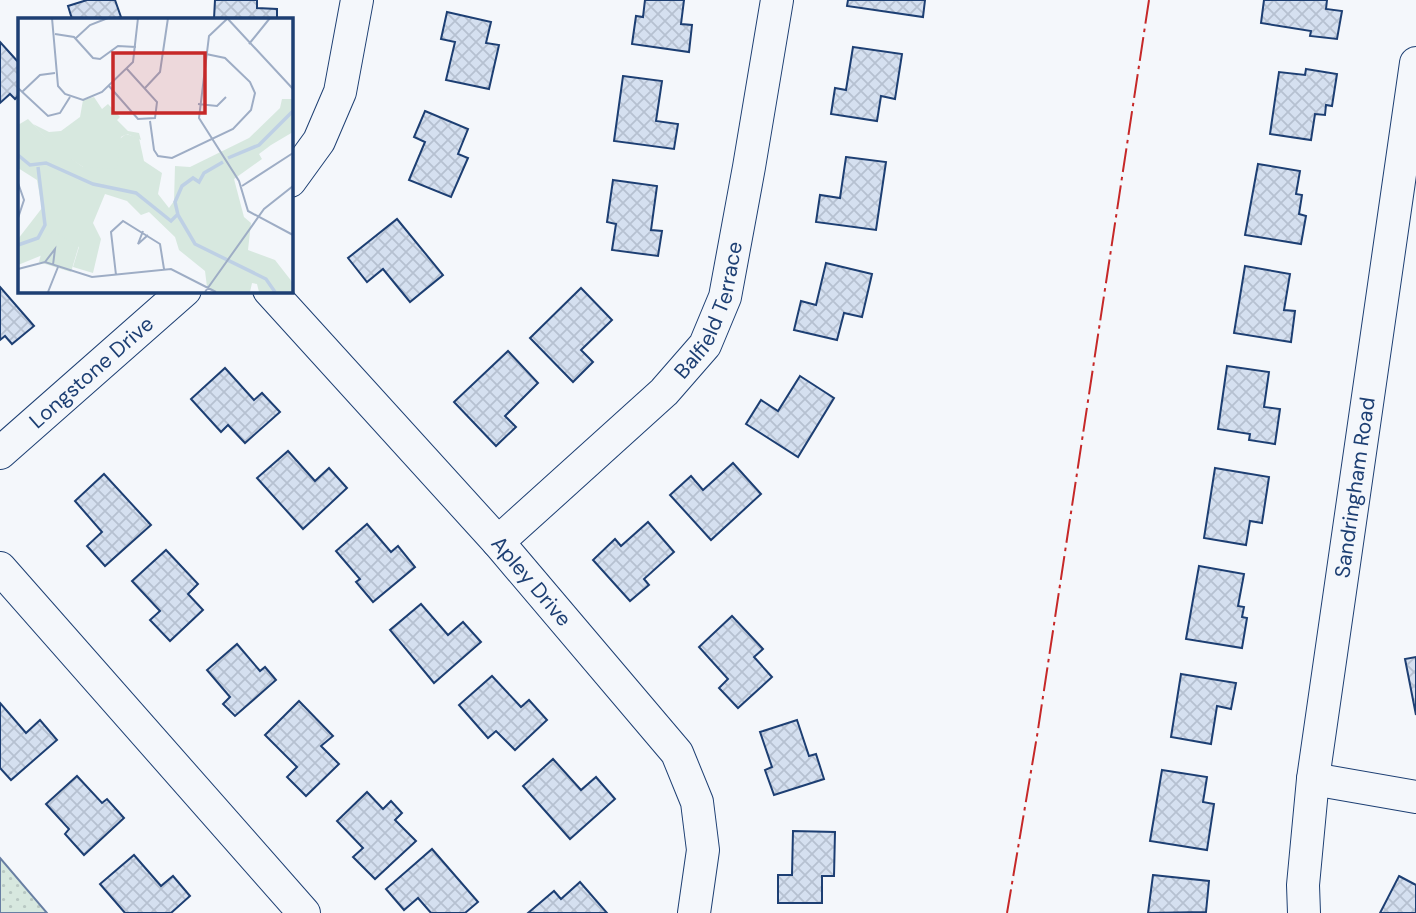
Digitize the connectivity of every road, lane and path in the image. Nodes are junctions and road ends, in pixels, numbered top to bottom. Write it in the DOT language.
graph roads {
  1 [pos="357,0"];
  2 [pos="777,0"];
  3 [pos="1416,63"];
  4 [pos="292,178"];
  5 [pos="182,292"];
  6 [pos="272,292"];
  7 [pos="0,453"];
  8 [pos="498,542"];
  9 [pos="0,568"];
  10 [pos="1313,779"];
  11 [pos="1416,797"];
  12 [pos="304,913"];
  13 [pos="694,913"];
  14 [pos="1304,913"];
  1 -- 4 [label="street"];
  2 -- 8 [label="street, Balfield Terrace"];
  3 -- 10 [label="street, Sandringham Road"];
  5 -- 7 [label="street, Longstone Drive"];
  6 -- 8 [label="street, Apley Drive"];
  8 -- 13 [label="street, Apley Drive"];
  9 -- 12 [label="street"];
  10 -- 11 [label="street"];
  10 -- 14 [label="street, Sandringham Road"];
}
